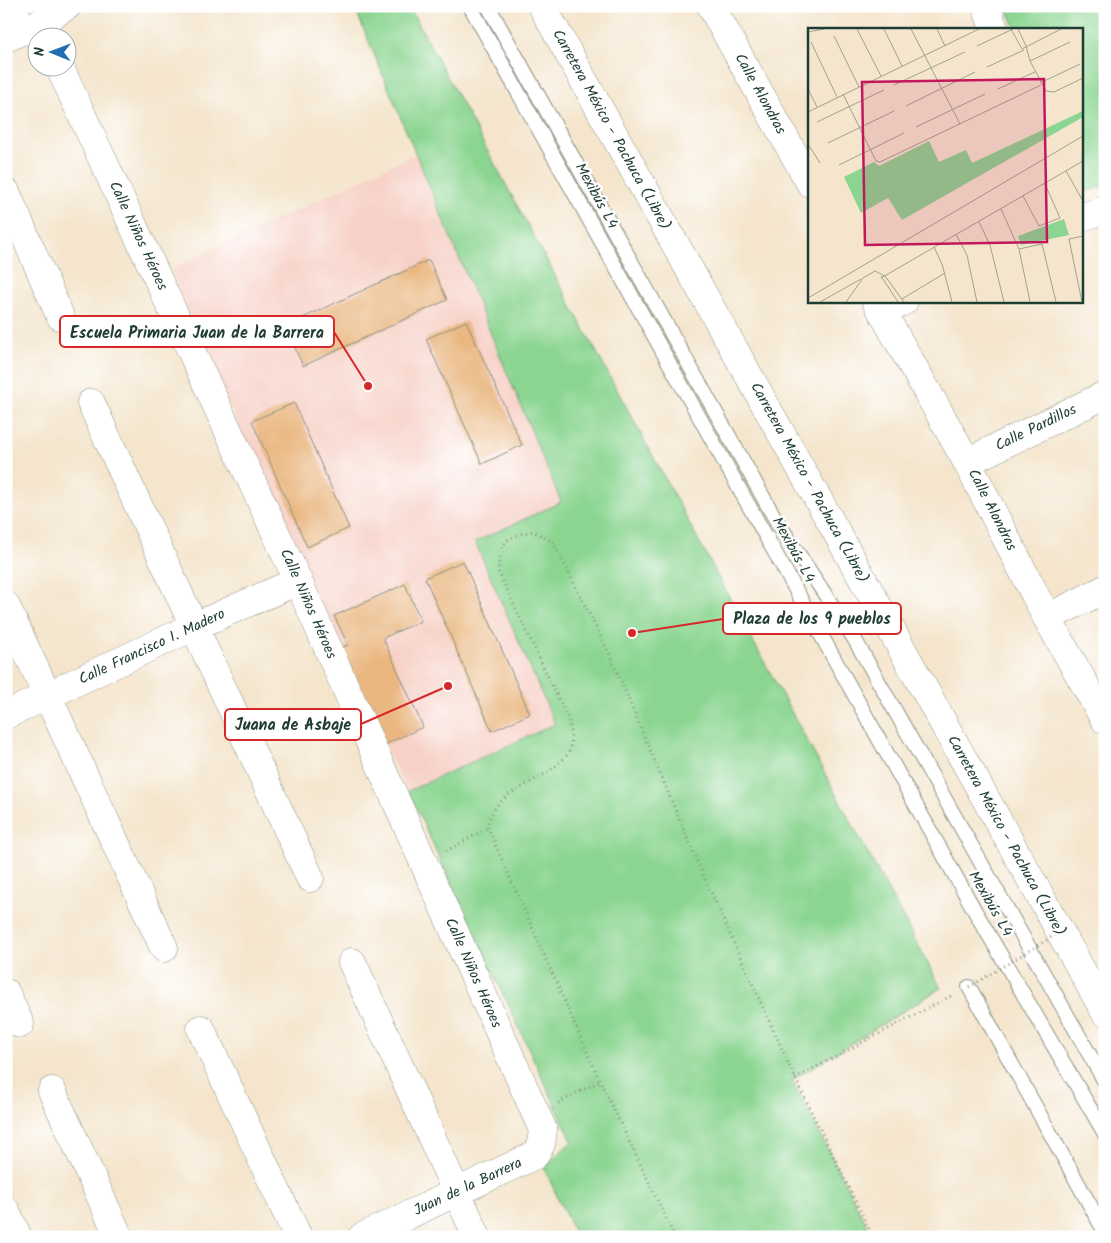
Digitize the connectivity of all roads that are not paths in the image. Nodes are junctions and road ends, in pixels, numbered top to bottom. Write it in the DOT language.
graph roads {
  1 [pos="12,6"];
  2 [pos="67,6"];
  3 [pos="470,6"];
  4 [pos="488,6"];
  5 [pos="542,6"];
  6 [pos="986,6"];
  7 [pos="714,7"];
  8 [pos="35,28"];
  9 [pos="994,28"];
  10 [pos="28,30"];
  11 [pos="65,78"];
  12 [pos="806,165"];
  13 [pos="6,192"];
  14 [pos="1105,210"];
  15 [pos="1084,216"];
  16 [pos="888,305"];
  17 [pos="60,316"];
  18 [pos="1105,395"];
  19 [pos="91,403"];
  20 [pos="967,462"];
  21 [pos="298,581"];
  22 [pos="1105,589"];
  23 [pos="6,606"];
  24 [pos="1047,618"];
  25 [pos="195,626"];
  26 [pos="47,696"];
  27 [pos="6,715"];
  28 [pos="1105,720"];
  29 [pos="310,878"];
  30 [pos="164,948"];
  31 [pos="352,962"];
  32 [pos="965,989"];
  33 [pos="6,993"];
  34 [pos="1105,1012"];
  35 [pos="20,1024"];
  36 [pos="201,1029"];
  37 [pos="1105,1082"];
  38 [pos="52,1091"];
  39 [pos="1105,1134"];
  40 [pos="542,1144"];
  41 [pos="456,1192"];
  42 [pos="6,1211"];
  43 [pos="1105,1232"];
  44 [pos="18,1237"];
  45 [pos="119,1237"];
  46 [pos="298,1237"];
  47 [pos="362,1237"];
  48 [pos="477,1237"];
  1 -- 10 [label="street"];
  2 -- 8 [label="street"];
  3 -- 39 [label="lane, Mexibús L4"];
  4 -- 37 [label="lane, Mexibús L4"];
  5 -- 34 [label="street, Carretera México - Pachuca (Libre)"];
  6 -- 9 [label="street"];
  7 -- 12 [label="street, Calle Alondras"];
  11 -- 21 [label="street, Calle Niños Héroes"];
  13 -- 17 [label="street"];
  14 -- 15 [label="street"];
  16 -- 20 [label="street, Calle Alondras"];
  18 -- 20 [label="street, Calle Pardillos"];
  19 -- 25 [label="street"];
  20 -- 24 [label="street, Calle Alondras"];
  21 -- 25 [label="street, Calle Francisco I. Madero"];
  21 -- 40 [label="street, Calle Niños Héroes"];
  22 -- 24 [label="street"];
  23 -- 26 [label="street"];
  24 -- 28 [label="street, Calle Alondras"];
  25 -- 26 [label="street, Calle Francisco I. Madero"];
  25 -- 29 [label="street"];
  26 -- 27 [label="street, Calle Francisco I. Madero"];
  26 -- 30 [label="street"];
  31 -- 41 [label="street"];
  32 -- 43 [label="lane"];
  33 -- 35 [label="street"];
  36 -- 46 [label="street"];
  38 -- 45 [label="street"];
  40 -- 41 [label="street, Juan de la Barrera"];
  41 -- 47 [label="street, Juan de la Barrera"];
  41 -- 48 [label="street"];
  42 -- 44 [label="street"];
}
